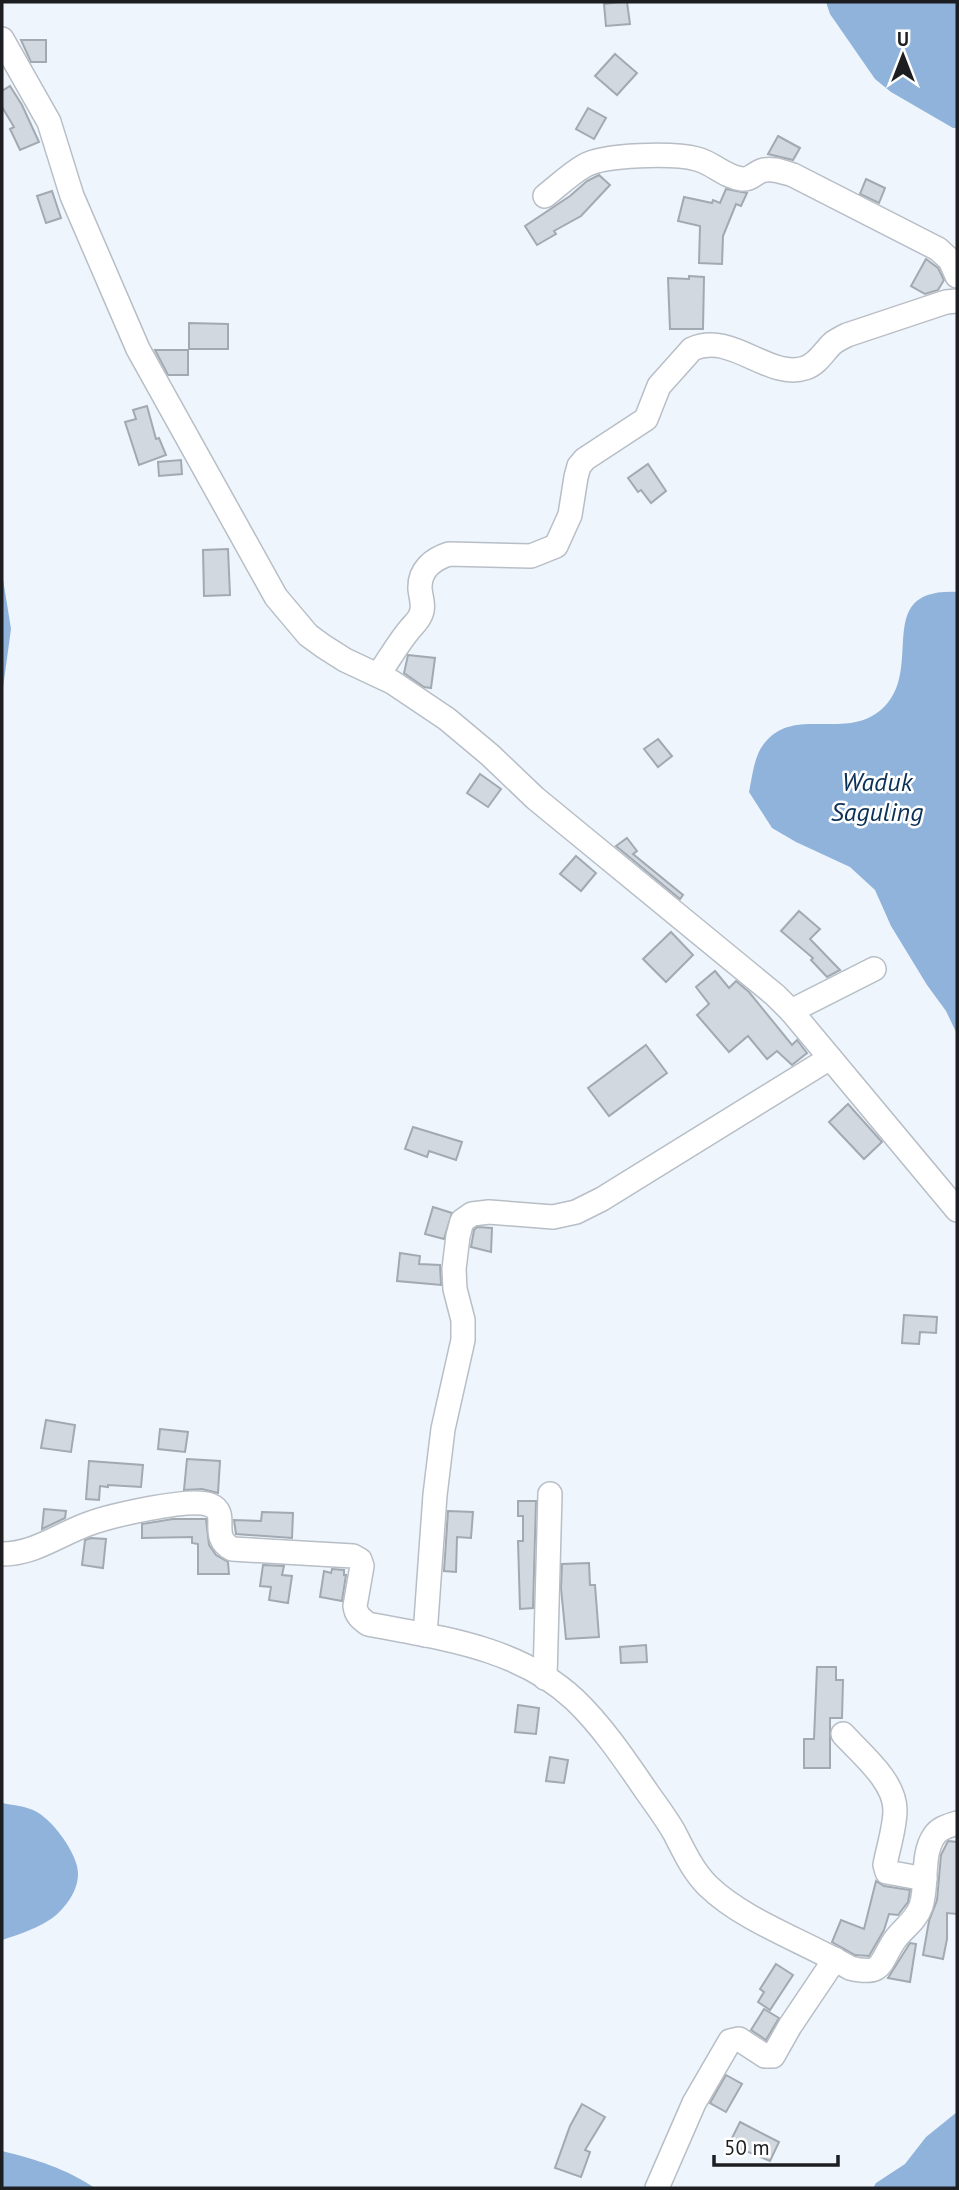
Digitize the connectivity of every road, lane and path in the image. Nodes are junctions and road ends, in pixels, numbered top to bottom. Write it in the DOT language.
graph roads {
  1 [pos="2,39"];
  2 [pos="545,196"];
  3 [pos="957,276"];
  4 [pos="957,301"];
  5 [pos="378,675"];
  6 [pos="874,969"];
  7 [pos="790,1011"];
  8 [pos="830,1058"];
  9 [pos="957,1210"];
  10 [pos="550,1494"];
  11 [pos="2,1554"];
  12 [pos="425,1635"];
  13 [pos="545,1678"];
  14 [pos="843,1734"];
  15 [pos="957,1823"];
  16 [pos="925,1878"];
  17 [pos="835,1959"];
  18 [pos="657,2188"];
  1 -- 5 [label="street"];
  2 -- 3 [label="street"];
  4 -- 5 [label="street"];
  5 -- 7 [label="street"];
  6 -- 7 [label="street"];
  7 -- 8 [label="street"];
  8 -- 9 [label="street"];
  8 -- 12 [label="street"];
  10 -- 13 [label="street"];
  11 -- 12 [label="street"];
  12 -- 13 [label="street"];
  13 -- 17 [label="street"];
  14 -- 16 [label="street"];
  15 -- 16 [label="street"];
  16 -- 17 [label="street"];
  17 -- 18 [label="street"];
}
